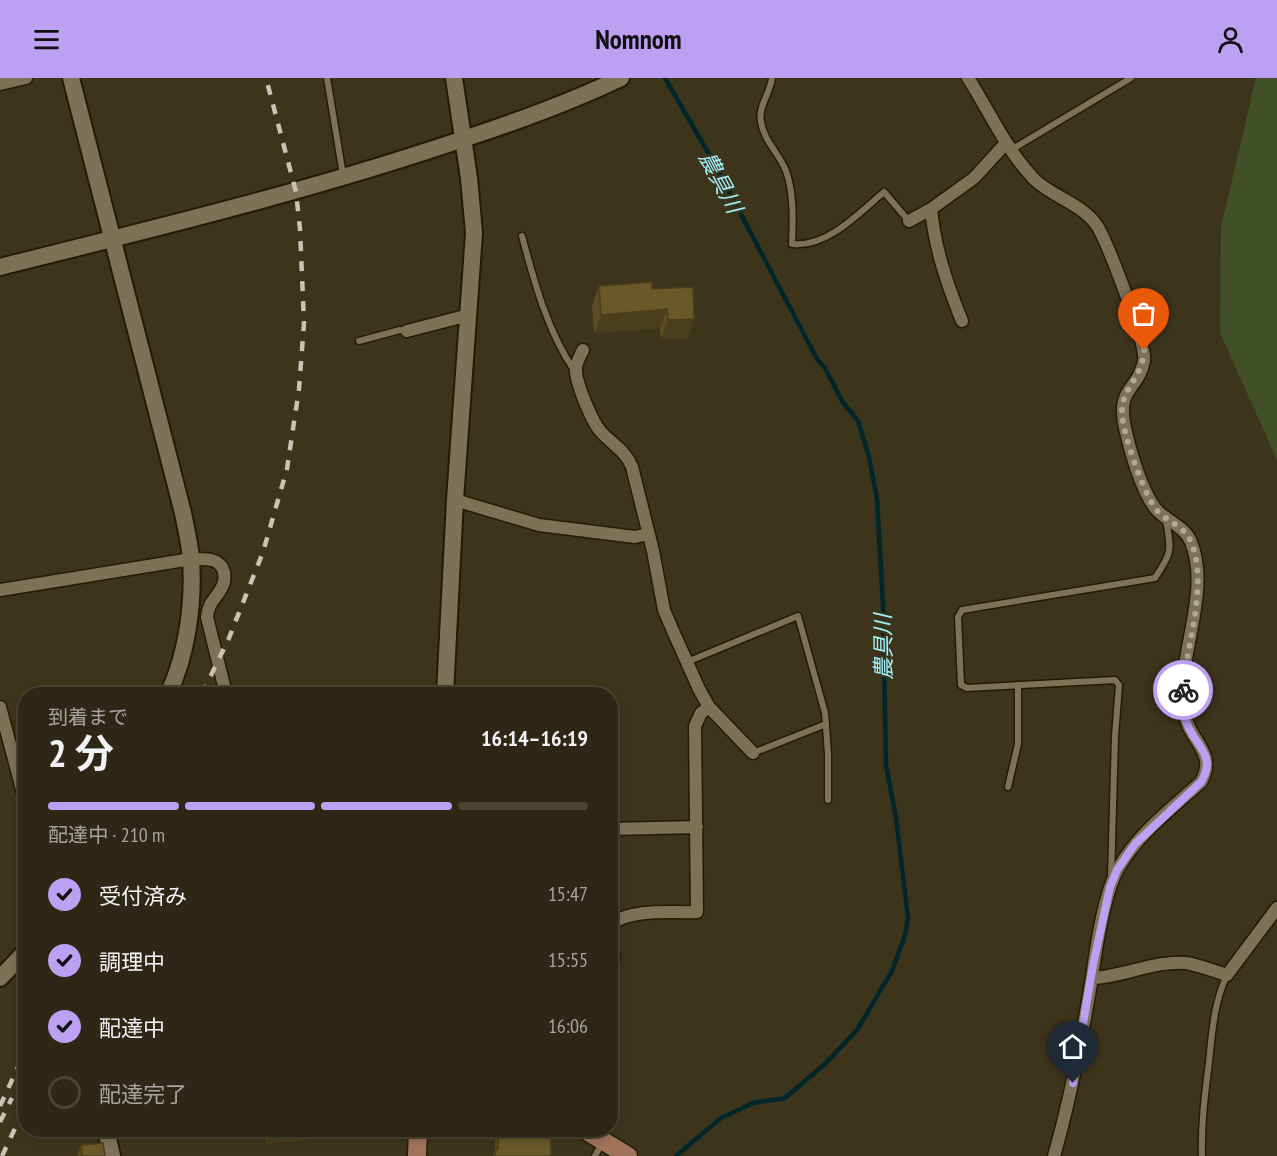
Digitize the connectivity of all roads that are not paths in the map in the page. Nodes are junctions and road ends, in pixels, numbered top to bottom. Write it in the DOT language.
graph roads {
  1 [pos="26,78"];
  2 [pos="71,78"];
  3 [pos="327,78"];
  4 [pos="454,78"];
  5 [pos="621,78"];
  6 [pos="772,78"];
  7 [pos="1131,78"];
  8 [pos="972,79"];
  9 [pos="0,84"];
  10 [pos="464,139"];
  11 [pos="1006,143"];
  12 [pos="346,177"];
  13 [pos="931,209"];
  14 [pos="909,222"];
  15 [pos="522,236"];
  16 [pos="111,239"];
  17 [pos="0,267"];
  18 [pos="469,315"];
  19 [pos="962,321"];
  20 [pos="407,331"];
  21 [pos="359,341"];
  22 [pos="583,350"];
  23 [pos="576,372"];
  24 [pos="455,500"];
  25 [pos="1166,518"];
  26 [pos="648,534"];
  27 [pos="191,559"];
  28 [pos="0,590"];
  29 [pos="687,662"];
  30 [pos="1018,685"];
  31 [pos="172,687"];
  32 [pos="224,687"];
  33 [pos="445,687"];
  34 [pos="0,707"];
  35 [pos="709,707"];
  36 [pos="826,724"];
  37 [pos="753,753"];
  38 [pos="18,774"];
  39 [pos="1008,787"];
  40 [pos="828,800"];
  41 [pos="697,827"];
  42 [pos="618,829"];
  43 [pos="1110,887"];
  44 [pos="1277,908"];
  45 [pos="618,919"];
  46 [pos="18,959"];
  47 [pos="1227,975"];
  48 [pos="0,978"];
  49 [pos="1092,978"];
  50 [pos="108,1137"];
  51 [pos="418,1137"];
  52 [pos="599,1148"];
  53 [pos="112,1156"];
  54 [pos="417,1156"];
  55 [pos="628,1156"];
  56 [pos="1054,1156"];
  57 [pos="1202,1156"];
  1 -- 9 [label="street"];
  2 -- 16 [label="street"];
  3 -- 12 [label="lane"];
  4 -- 10 [label="street"];
  5 -- 10 [label="street"];
  6 -- 14 [label="lane"];
  7 -- 11 [label="lane"];
  8 -- 11 [label="street"];
  10 -- 12 [label="street"];
  10 -- 18 [label="street"];
  11 -- 13 [label="street"];
  11 -- 25 [label="street"];
  12 -- 16 [label="street"];
  13 -- 14 [label="street"];
  13 -- 19 [label="street"];
  15 -- 23 [label="lane"];
  16 -- 17 [label="street"];
  16 -- 27 [label="street"];
  18 -- 20 [label="street"];
  18 -- 24 [label="street"];
  20 -- 21 [label="lane"];
  22 -- 23 [label="street"];
  23 -- 26 [label="street"];
  24 -- 26 [label="street"];
  24 -- 33 [label="street"];
  25 -- 30 [label="lane"];
  25 -- 43 [label="street"];
  26 -- 29 [label="street"];
  27 -- 28 [label="street"];
  27 -- 31 [label="street"];
  27 -- 32 [label="street"];
  29 -- 35 [label="street"];
  29 -- 36 [label="lane"];
  30 -- 39 [label="lane"];
  30 -- 43 [label="lane"];
  34 -- 38 [label="street"];
  35 -- 37 [label="street"];
  35 -- 41 [label="street"];
  36 -- 37 [label="lane"];
  36 -- 40 [label="lane"];
  41 -- 42 [label="street"];
  41 -- 45 [label="street"];
  43 -- 49 [label="street"];
  44 -- 47 [label="street"];
  46 -- 48 [label="street"];
  47 -- 49 [label="street"];
  47 -- 57 [label="lane"];
  49 -- 56 [label="street"];
  50 -- 53 [label="street"];
  51 -- 54 [label="main road"];
  52 -- 55 [label="main road"];
}
